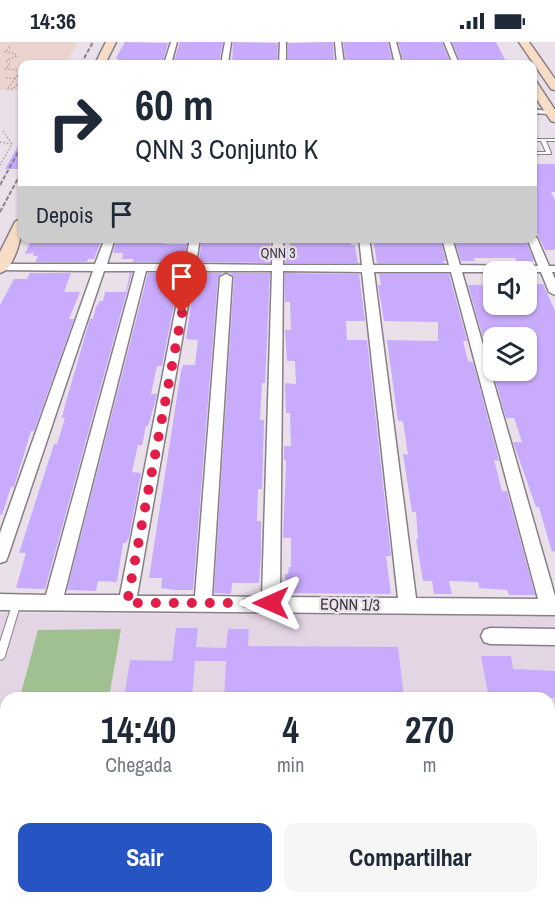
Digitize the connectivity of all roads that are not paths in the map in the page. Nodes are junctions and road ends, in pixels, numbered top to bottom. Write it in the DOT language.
graph roads {
  1 [pos="111,42"];
  2 [pos="174,42"];
  3 [pos="228,42"];
  4 [pos="283,42"];
  5 [pos="338,42"];
  6 [pos="393,42"];
  7 [pos="447,42"];
  8 [pos="523,42"];
  9 [pos="102,60"];
  10 [pos="168,60"];
  11 [pos="226,60"];
  12 [pos="283,60"];
  13 [pos="340,60"];
  14 [pos="398,60"];
  15 [pos="454,60"];
  16 [pos="536,60"];
  17 [pos="537,61"];
  18 [pos="553,82"];
  19 [pos="537,91"];
  20 [pos="537,112"];
  21 [pos="553,115"];
  22 [pos="537,140"];
  23 [pos="543,140"];
  24 [pos="555,140"];
  25 [pos="537,153"];
  26 [pos="18,230"];
  27 [pos="108,243"];
  28 [pos="194,243"];
  29 [pos="278,243"];
  30 [pos="365,243"];
  31 [pos="448,243"];
  32 [pos="535,243"];
  33 [pos="101,267"];
  34 [pos="0,268"];
  35 [pos="141,268"];
  36 [pos="190,268"];
  37 [pos="277,268"];
  38 [pos="368,268"];
  39 [pos="454,268"];
  40 [pos="550,269"];
  41 [pos="226,277"];
  42 [pos="555,292"];
  43 [pos="0,556"];
  44 [pos="9,602"];
  45 [pos="53,602"];
  46 [pos="127,603"];
  47 [pos="202,603"];
  48 [pos="271,603"];
  49 [pos="408,604"];
  50 [pos="552,607"];
  51 [pos="490,636"];
  52 [pos="555,637"];
  53 [pos="0,656"];
  1 -- 9 [label="main road"];
  2 -- 10 [label="street"];
  3 -- 11 [label="street"];
  4 -- 12 [label="street"];
  5 -- 13 [label="street"];
  6 -- 14 [label="street"];
  7 -- 15 [label="street"];
  8 -- 16 [label="main road"];
  17 -- 18 [label="main road"];
  19 -- 21 [label="main road"];
  20 -- 21 [label="street"];
  22 -- 23 [label="lane"];
  23 -- 24 [label="lane"];
  23 -- 25 [label="lane"];
  26 -- 34 [label="main road"];
  27 -- 33 [label="street"];
  28 -- 36 [label="street"];
  29 -- 37 [label="street"];
  30 -- 38 [label="street"];
  31 -- 39 [label="street"];
  32 -- 40 [label="street"];
  33 -- 34 [label="street, QNN 3"];
  33 -- 35 [label="street, QNN 3"];
  33 -- 43 [label="street"];
  35 -- 36 [label="street, QNN 3"];
  35 -- 45 [label="street"];
  36 -- 37 [label="street, QNN 3"];
  36 -- 46 [label="street"];
  37 -- 38 [label="street, QNN 3"];
  37 -- 48 [label="street"];
  38 -- 39 [label="street, QNN 3"];
  38 -- 49 [label="street"];
  39 -- 40 [label="street, QNN 3"];
  39 -- 50 [label="street"];
  40 -- 42 [label="street"];
  41 -- 47 [label="street"];
  44 -- 45 [label="street, EQNN 1/3"];
  44 -- 53 [label="lane"];
  45 -- 46 [label="street, EQNN 1/3"];
  46 -- 47 [label="street, EQNN 1/3"];
  47 -- 48 [label="street, EQNN 1/3"];
  48 -- 49 [label="street, EQNN 1/3"];
  49 -- 50 [label="street, EQNN 1/3"];
  51 -- 52 [label="street"];
}
